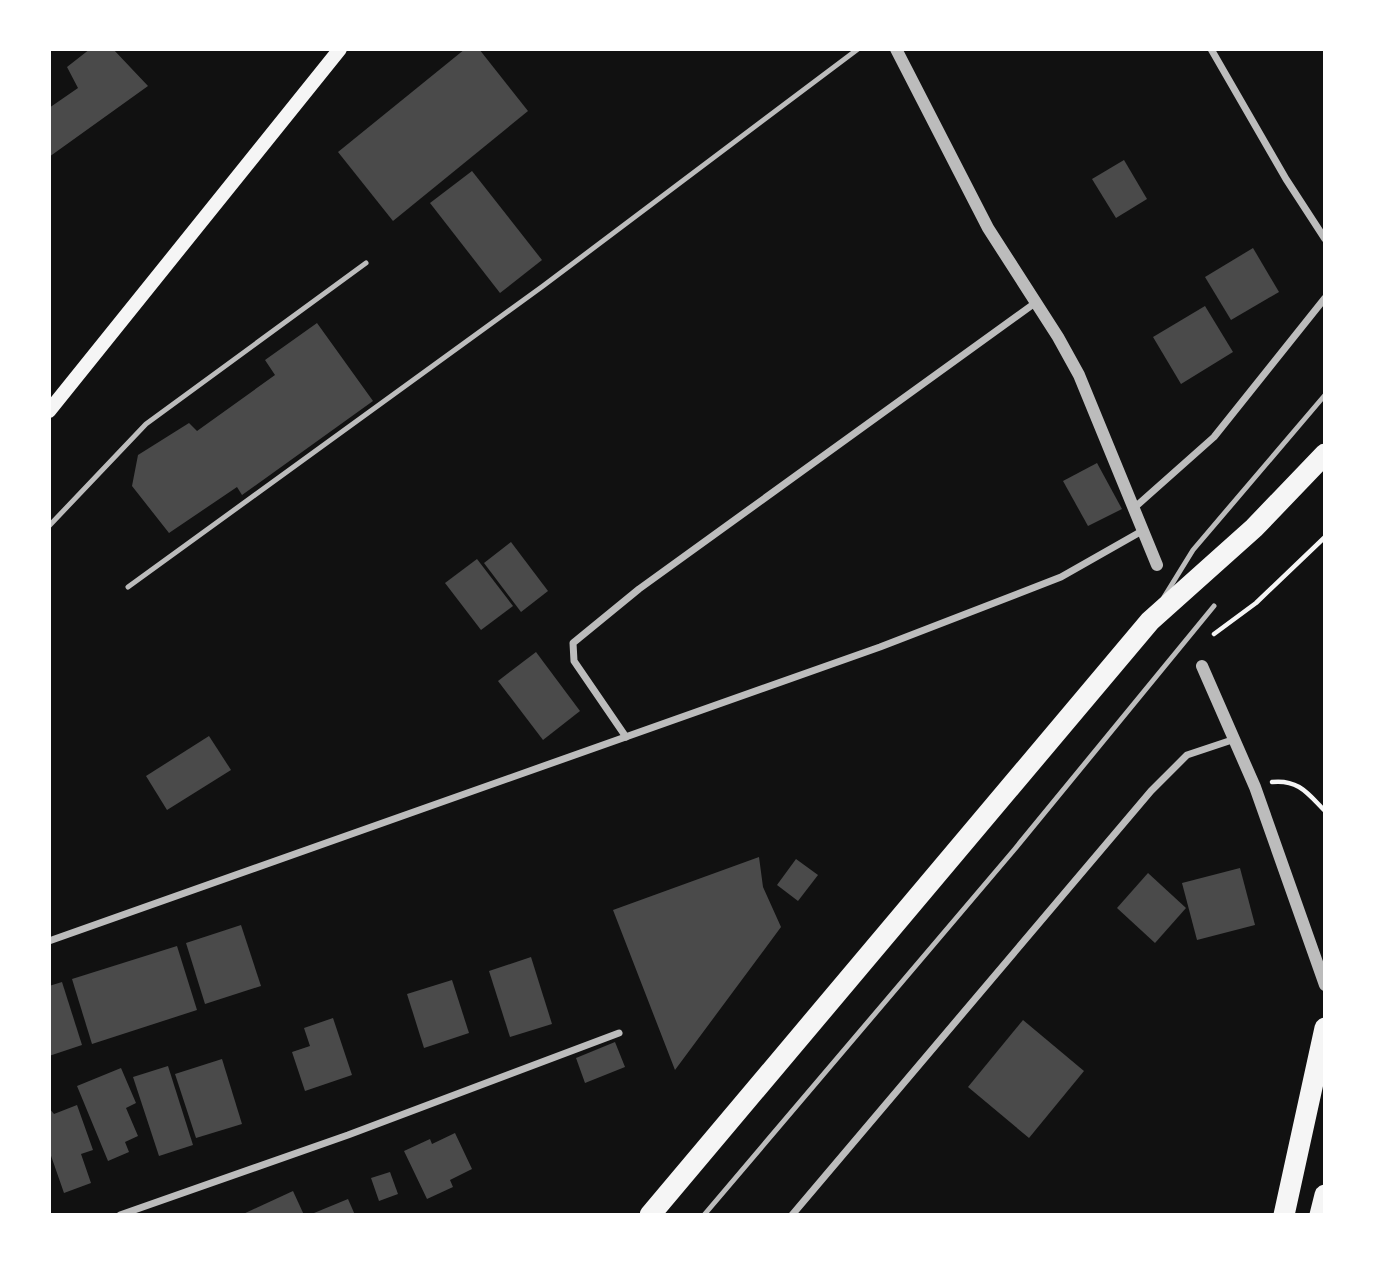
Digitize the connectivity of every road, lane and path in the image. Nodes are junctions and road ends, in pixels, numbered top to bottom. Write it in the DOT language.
graph roads {
  1 [pos="340,49"];
  2 [pos="858,49"];
  3 [pos="896,49"];
  4 [pos="1211,49"];
  5 [pos="1325,239"];
  6 [pos="366,263"];
  7 [pos="1325,298"];
  8 [pos="1035,303"];
  9 [pos="1325,395"];
  10 [pos="49,411"];
  11 [pos="1325,454"];
  12 [pos="1134,508"];
  13 [pos="49,526"];
  14 [pos="1142,531"];
  15 [pos="1325,537"];
  16 [pos="1157,565"];
  17 [pos="128,587"];
  18 [pos="1214,606"];
  19 [pos="1150,621"];
  20 [pos="1211,635"];
  21 [pos="1202,666"];
  22 [pos="626,737"];
  23 [pos="1236,739"];
  24 [pos="1255,787"];
  25 [pos="1325,811"];
  26 [pos="49,941"];
  27 [pos="1325,985"];
  28 [pos="1325,1028"];
  29 [pos="619,1033"];
  30 [pos="1325,1195"];
  31 [pos="120,1215"];
  32 [pos="650,1215"];
  33 [pos="704,1215"];
  34 [pos="792,1215"];
  35 [pos="1284,1215"];
  36 [pos="1320,1215"];
  1 -- 10 [label="main road"];
  2 -- 17 [label="lane"];
  3 -- 8 [label="street"];
  4 -- 5 [label="street"];
  6 -- 13 [label="lane"];
  7 -- 12 [label="street"];
  8 -- 12 [label="street"];
  8 -- 22 [label="street"];
  9 -- 19 [label="lane"];
  11 -- 19 [label="highway"];
  12 -- 14 [label="street"];
  14 -- 16 [label="street"];
  14 -- 22 [label="street"];
  15 -- 20 [label="path"];
  18 -- 33 [label="lane"];
  19 -- 32 [label="highway"];
  21 -- 23 [label="street"];
  22 -- 26 [label="street"];
  23 -- 24 [label="street"];
  23 -- 34 [label="street"];
  24 -- 25 [label="path"];
  24 -- 27 [label="street"];
  28 -- 35 [label="highway"];
  29 -- 31 [label="street"];
  30 -- 36 [label="highway"];
}
